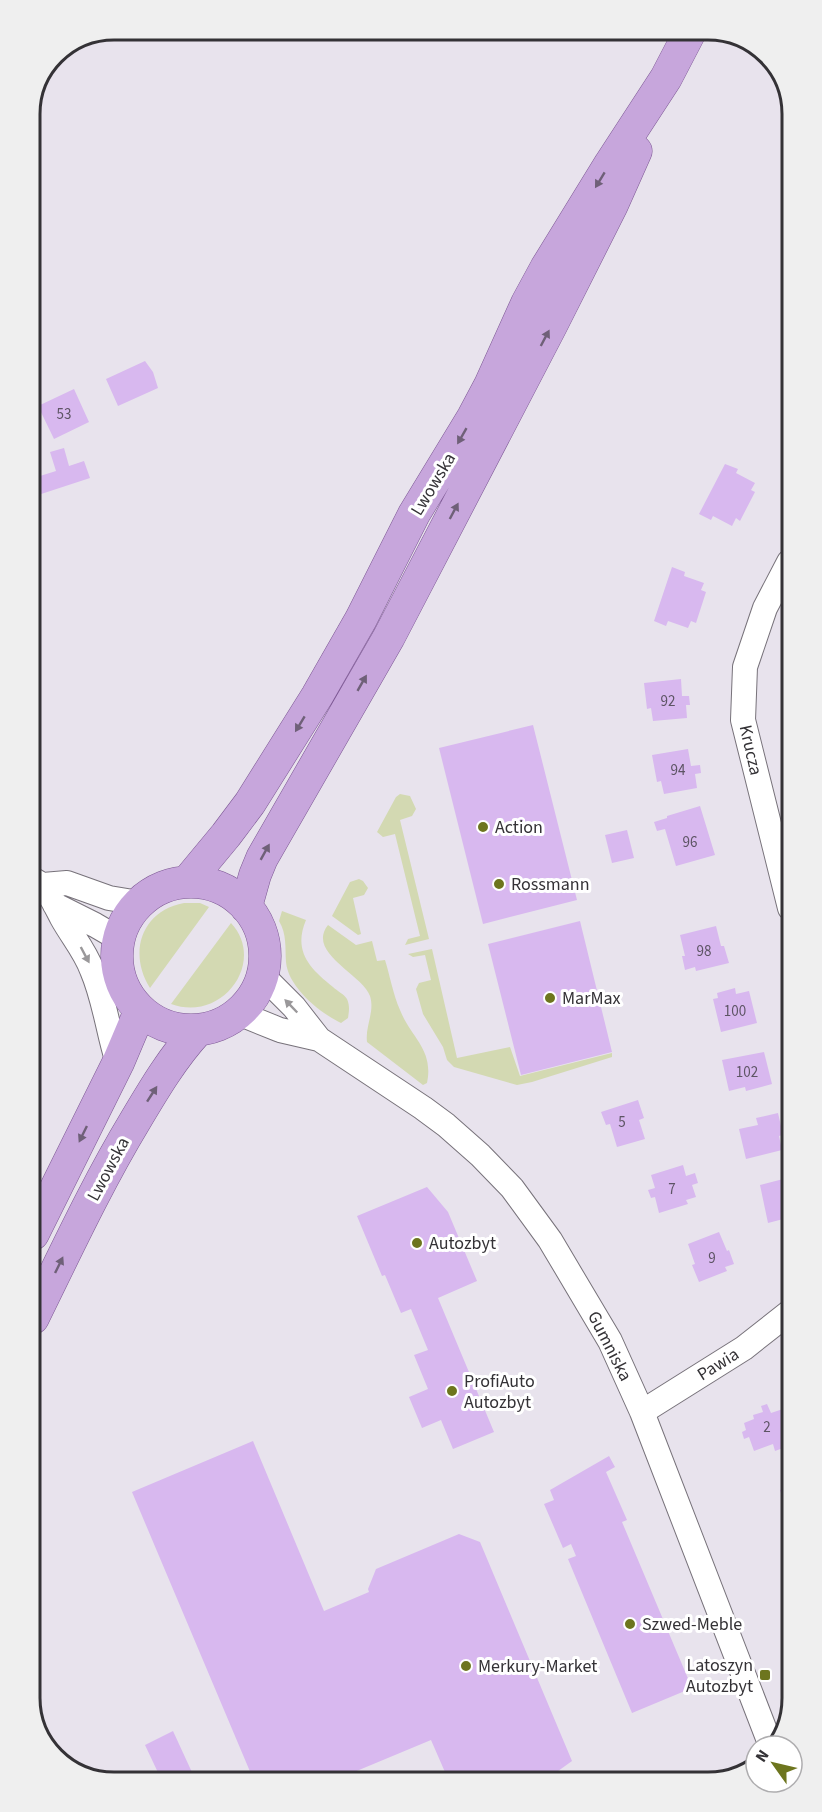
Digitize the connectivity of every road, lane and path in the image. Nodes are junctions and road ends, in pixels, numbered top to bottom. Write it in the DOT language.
graph roads {
  1 [pos="685,41"];
  2 [pos="666,78"];
  3 [pos="782,575"];
  4 [pos="782,875"];
  5 [pos="187,882"];
  6 [pos="43,890"];
  7 [pos="139,903"];
  8 [pos="246,908"];
  9 [pos="119,939"];
  10 [pos="262,975"];
  11 [pos="140,1011"];
  12 [pos="238,1013"];
  13 [pos="198,1030"];
  14 [pos="319,1039"];
  15 [pos="118,1063"];
  16 [pos="40,1219"];
  17 [pos="40,1304"];
  18 [pos="782,1318"];
  19 [pos="642,1412"];
  20 [pos="766,1734"];
  1 -- 2 [label="main road, Lwowska"];
  2 -- 5 [label="main road, Lwowska, one-way"];
  8 -- 2 [label="main road, Lwowska, one-way"];
  3 -- 4 [label="street, Krucza"];
  5 -- 7 [label="main road"];
  5 -- 8 [label="main road"];
  6 -- 7 [label="street"];
  6 -- 9 [label="street"];
  6 -- 15 [label="street, one-way"];
  7 -- 9 [label="main road"];
  8 -- 10 [label="main road"];
  9 -- 11 [label="main road"];
  10 -- 12 [label="main road"];
  14 -- 10 [label="street, one-way"];
  11 -- 13 [label="main road"];
  11 -- 15 [label="main road, Lwowska"];
  12 -- 13 [label="main road"];
  12 -- 14 [label="street"];
  17 -- 13 [label="main road, Lwowska, one-way"];
  14 -- 19 [label="street, Gumniska"];
  15 -- 16 [label="main road, Lwowska, one-way"];
  18 -- 19 [label="street, Pawia"];
  19 -- 20 [label="street, Gumniska"];
}
